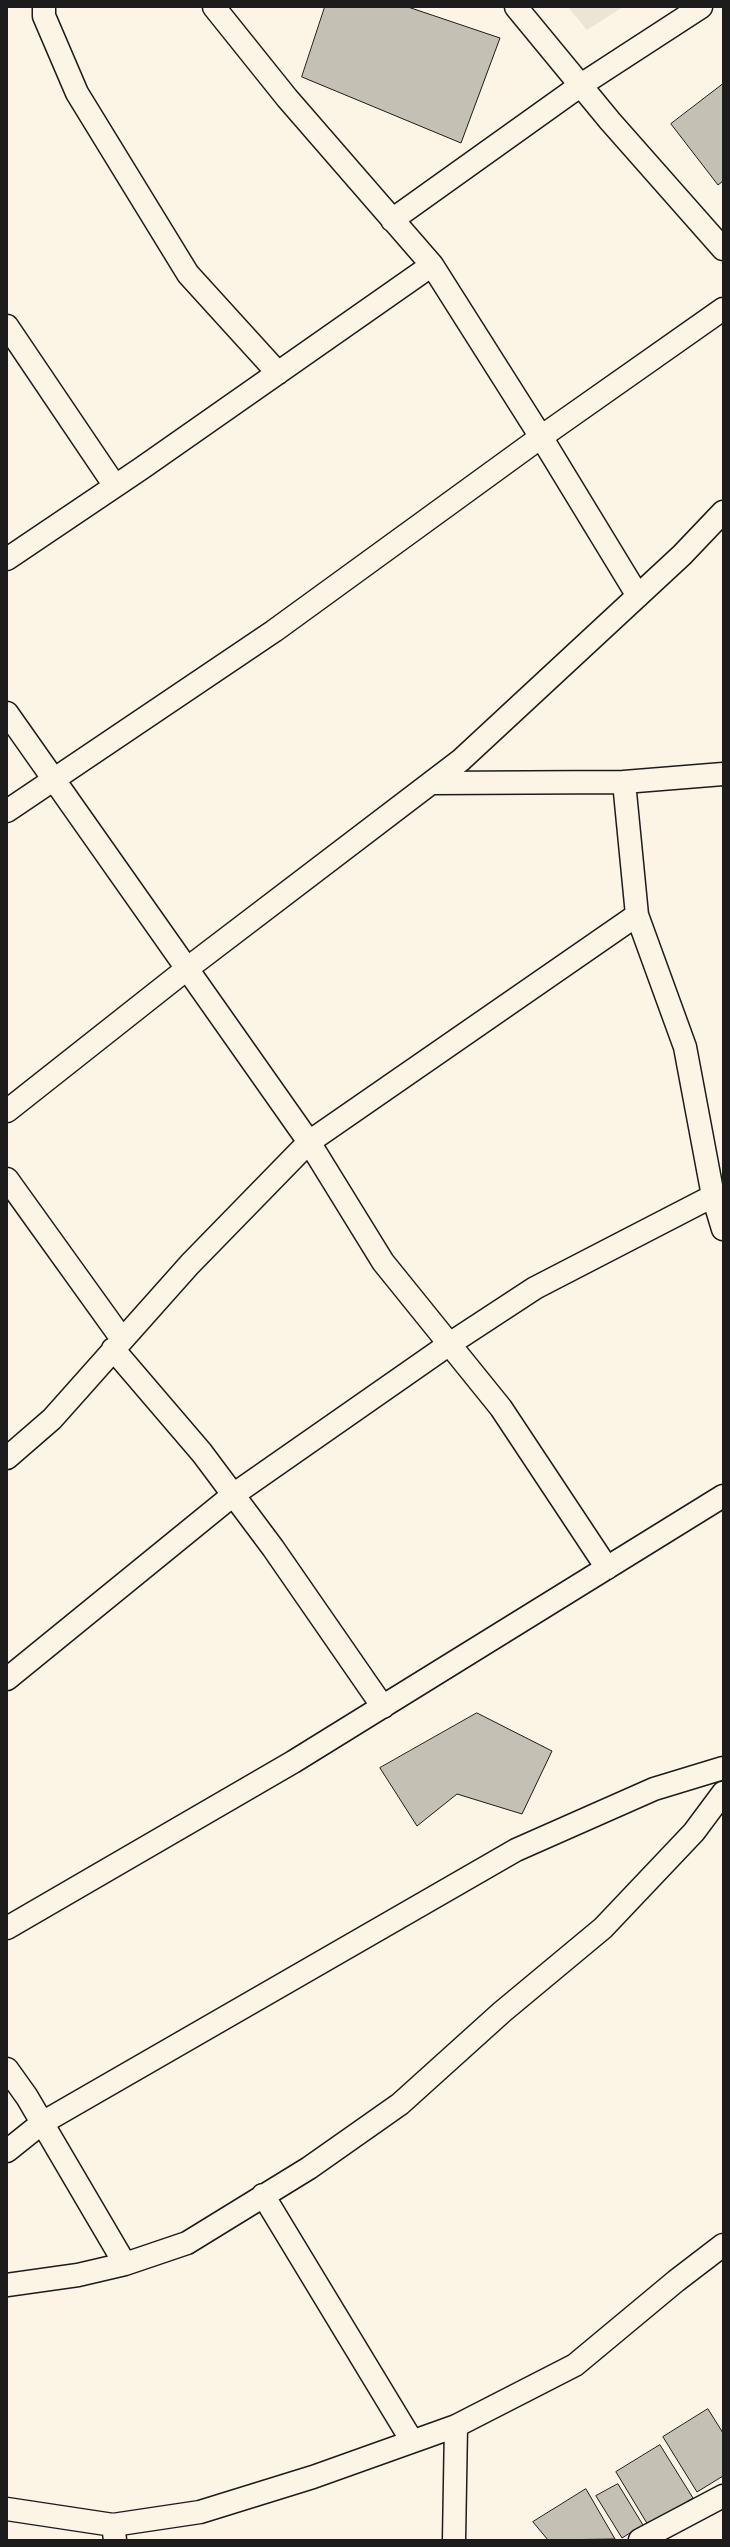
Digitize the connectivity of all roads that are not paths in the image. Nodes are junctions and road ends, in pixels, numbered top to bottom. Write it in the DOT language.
graph roads {
  1 [pos="44,7"];
  2 [pos="214,7"];
  3 [pos="516,7"];
  4 [pos="701,7"];
  5 [pos="581,85"];
  6 [pos="392,220"];
  7 [pos="723,249"];
  8 [pos="432,265"];
  9 [pos="723,309"];
  10 [pos="7,326"];
  11 [pos="278,373"];
  12 [pos="541,437"];
  13 [pos="115,486"];
  14 [pos="723,512"];
  15 [pos="7,559"];
  16 [pos="638,596"];
  17 [pos="7,713"];
  18 [pos="723,774"];
  19 [pos="53,780"];
  20 [pos="624,782"];
  21 [pos="431,783"];
  22 [pos="7,812"];
  23 [pos="637,915"];
  24 [pos="188,968"];
  25 [pos="7,1112"];
  26 [pos="309,1142"];
  27 [pos="7,1178"];
  28 [pos="713,1196"];
  29 [pos="723,1229"];
  30 [pos="118,1344"];
  31 [pos="448,1345"];
  32 [pos="7,1458"];
  33 [pos="233,1495"];
  34 [pos="723,1496"];
  35 [pos="607,1568"];
  36 [pos="7,1679"];
  37 [pos="383,1707"];
  38 [pos="723,1768"];
  39 [pos="723,1793"];
  40 [pos="7,1928"];
  41 [pos="7,2069"];
  42 [pos="42,2123"];
  43 [pos="7,2151"];
  44 [pos="263,2196"];
  45 [pos="723,2245"];
  46 [pos="124,2264"];
  47 [pos="7,2285"];
  48 [pos="456,2426"];
  49 [pos="412,2441"];
  50 [pos="723,2496"];
  51 [pos="7,2509"];
  52 [pos="114,2532"];
  53 [pos="454,2540"];
  54 [pos="640,2540"];
  1 -- 11 [label="street"];
  2 -- 6 [label="street"];
  3 -- 5 [label="street"];
  4 -- 5 [label="street"];
  5 -- 6 [label="street"];
  5 -- 7 [label="street"];
  6 -- 8 [label="street"];
  8 -- 11 [label="street"];
  8 -- 12 [label="street"];
  9 -- 12 [label="street"];
  10 -- 13 [label="street"];
  11 -- 13 [label="street"];
  12 -- 16 [label="street"];
  12 -- 19 [label="street"];
  13 -- 15 [label="street"];
  14 -- 16 [label="street"];
  16 -- 21 [label="street"];
  17 -- 19 [label="street"];
  18 -- 20 [label="street"];
  19 -- 22 [label="street"];
  19 -- 24 [label="street"];
  20 -- 21 [label="street"];
  20 -- 23 [label="street"];
  21 -- 24 [label="street"];
  23 -- 26 [label="street"];
  23 -- 28 [label="street"];
  24 -- 25 [label="street"];
  24 -- 26 [label="street"];
  26 -- 30 [label="street"];
  26 -- 31 [label="street"];
  27 -- 30 [label="street"];
  28 -- 29 [label="street"];
  28 -- 31 [label="street"];
  30 -- 32 [label="street"];
  30 -- 33 [label="street"];
  31 -- 33 [label="street"];
  31 -- 35 [label="street"];
  33 -- 36 [label="street"];
  33 -- 37 [label="street"];
  34 -- 35 [label="street"];
  35 -- 37 [label="street"];
  37 -- 40 [label="street"];
  38 -- 42 [label="street"];
  39 -- 44 [label="street"];
  41 -- 42 [label="street"];
  42 -- 43 [label="street"];
  42 -- 46 [label="street"];
  44 -- 46 [label="street"];
  44 -- 49 [label="street"];
  45 -- 48 [label="street"];
  46 -- 47 [label="street"];
  48 -- 49 [label="street"];
  48 -- 53 [label="street"];
  49 -- 52 [label="street"];
  50 -- 54 [label="street"];
  51 -- 52 [label="street"];
}
